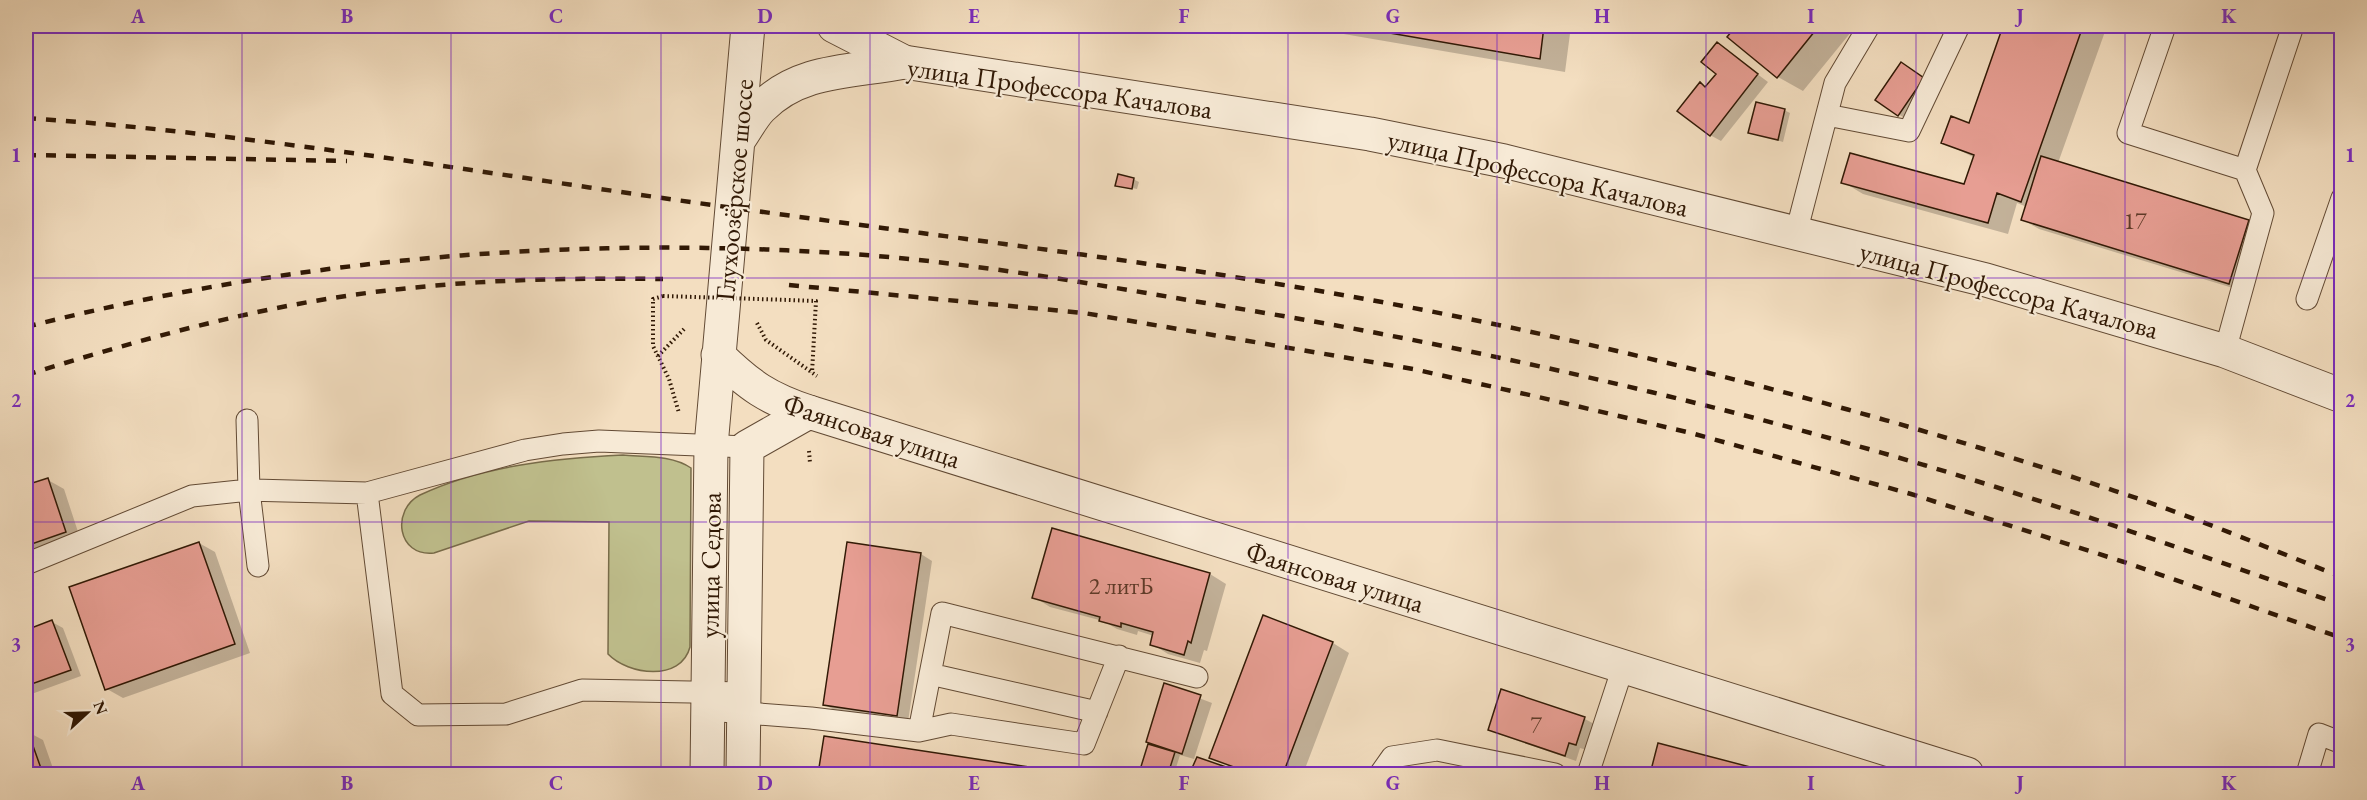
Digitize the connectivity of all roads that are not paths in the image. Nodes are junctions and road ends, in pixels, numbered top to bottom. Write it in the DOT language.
graph roads {
  1 [pos="748,26"];
  2 [pos="834,26"];
  3 [pos="1869,26"];
  4 [pos="1959,26"];
  5 [pos="2165,26"];
  6 [pos="2293,26"];
  7 [pos="904,62"];
  8 [pos="1827,114"];
  9 [pos="740,138"];
  10 [pos="2245,170"];
  11 [pos="2342,198"];
  12 [pos="1796,233"];
  13 [pos="2307,299"];
  14 [pos="2225,351"];
  15 [pos="718,355"];
  16 [pos="2342,396"];
  17 [pos="809,412"];
  18 [pos="247,420"];
  19 [pos="711,446"];
  20 [pos="747,447"];
  21 [pos="249,490"];
  22 [pos="368,493"];
  23 [pos="26,564"];
  24 [pos="258,566"];
  25 [pos="1119,656"];
  26 [pos="1623,667"];
  27 [pos="930,674"];
  28 [pos="1197,677"];
  29 [pos="708,702"];
  30 [pos="744,703"];
  31 [pos="1097,712"];
  32 [pos="919,731"];
  33 [pos="2342,743"];
  34 [pos="1923,768"];
  35 [pos="707,774"];
  36 [pos="743,774"];
  37 [pos="1380,774"];
  38 [pos="1555,774"];
  39 [pos="1588,774"];
  40 [pos="1967,774"];
  41 [pos="2307,774"];
  1 -- 9 [label="street, Глухоозёрское шоссе"];
  2 -- 7 [label="street"];
  3 -- 8 [label="lane"];
  4 -- 8 [label="lane"];
  5 -- 10 [label="lane"];
  6 -- 10 [label="lane"];
  7 -- 9 [label="street, улица Профессора Качалова"];
  7 -- 12 [label="street, улица Профессора Качалова"];
  8 -- 12 [label="lane"];
  9 -- 15 [label="street, Глухоозёрское шоссе"];
  10 -- 14 [label="lane"];
  11 -- 13 [label="lane"];
  12 -- 14 [label="street, улица Профессора Качалова"];
  14 -- 16 [label="street, улица Профессора Качалова"];
  15 -- 17 [label="street, Фаянсовая улица"];
  15 -- 19 [label="street, улица Седова"];
  17 -- 20 [label="street"];
  17 -- 26 [label="street, Фаянсовая улица"];
  18 -- 21 [label="lane"];
  19 -- 20 [label="lane"];
  19 -- 22 [label="lane"];
  19 -- 29 [label="street, улица Седова"];
  20 -- 30 [label="street, улица Седова"];
  21 -- 22 [label="lane"];
  21 -- 23 [label="lane"];
  21 -- 24 [label="lane"];
  22 -- 29 [label="lane"];
  25 -- 27 [label="lane"];
  25 -- 28 [label="lane"];
  25 -- 31 [label="lane"];
  26 -- 34 [label="street, Фаянсовая улица"];
  26 -- 39 [label="lane"];
  27 -- 31 [label="lane"];
  27 -- 32 [label="lane"];
  29 -- 30 [label="lane"];
  29 -- 35 [label="street, улица Седова"];
  30 -- 32 [label="lane"];
  30 -- 36 [label="street, улица Седова"];
  31 -- 32 [label="lane"];
  33 -- 41 [label="lane"];
  34 -- 40 [label="street, Фаянсовая улица"];
  37 -- 38 [label="lane"];
}
